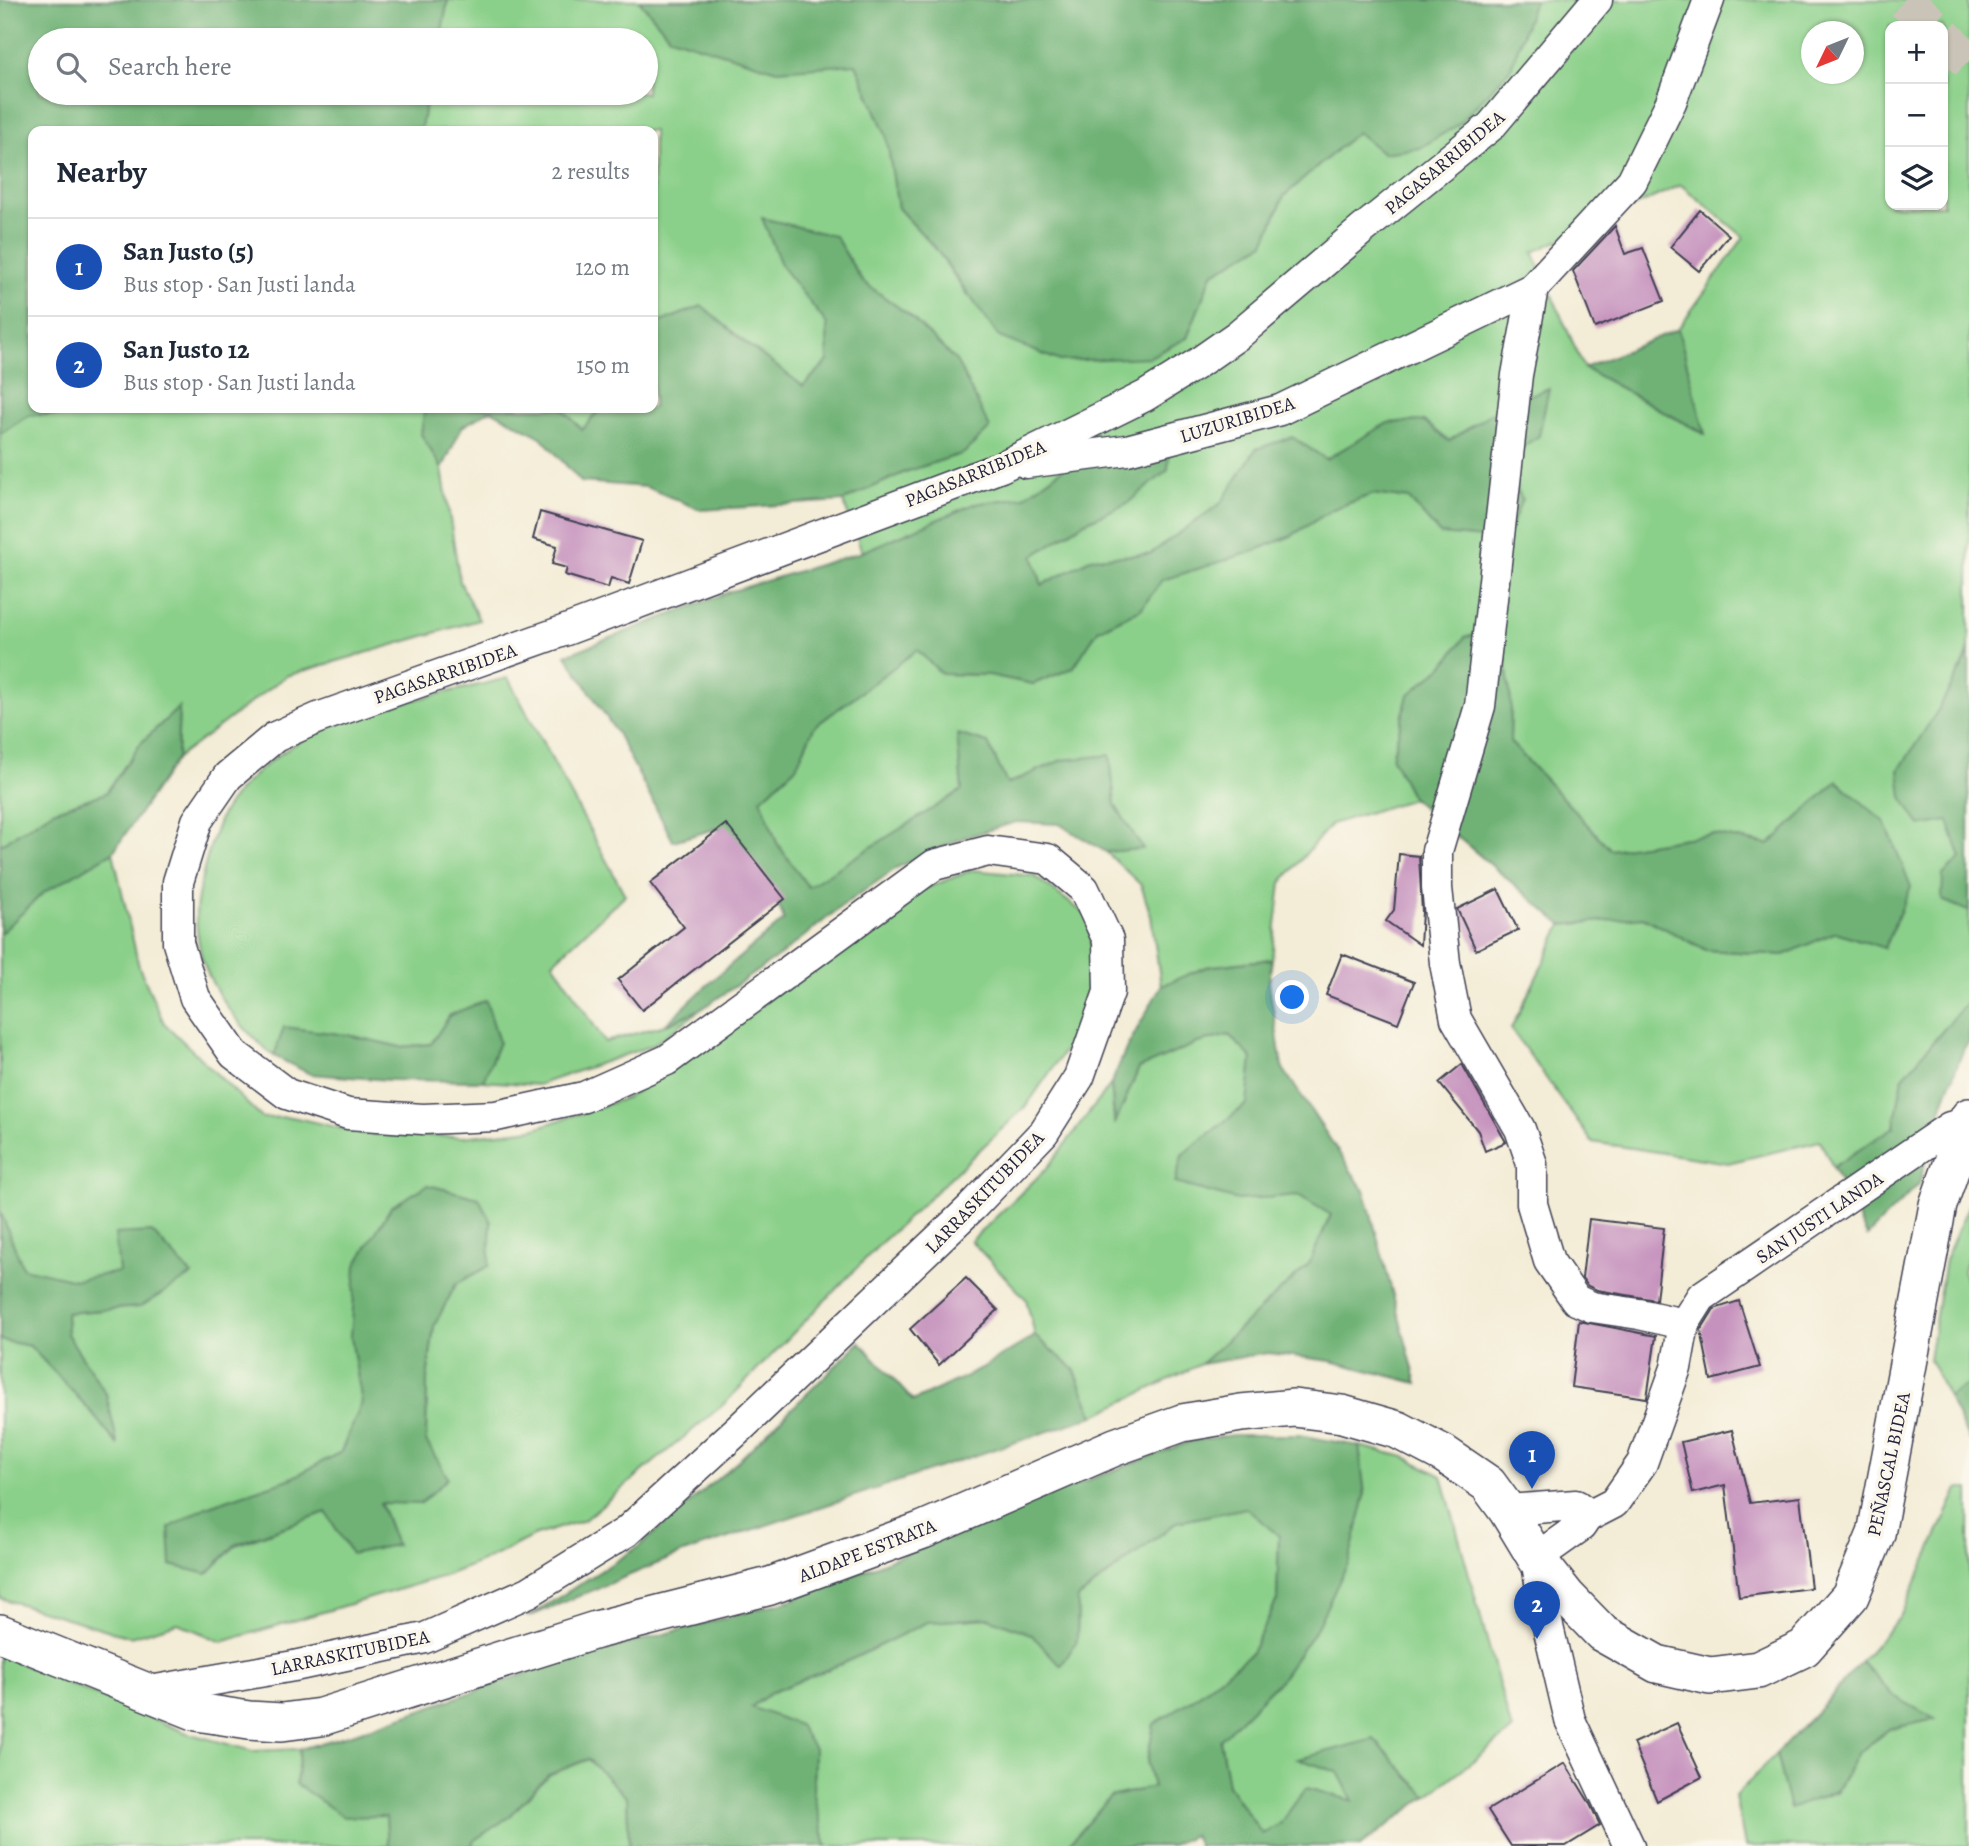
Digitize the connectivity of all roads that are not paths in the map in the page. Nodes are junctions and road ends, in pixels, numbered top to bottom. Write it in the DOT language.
graph roads {
  1 [pos="1597,0"];
  2 [pos="1709,0"];
  3 [pos="1533,288"];
  4 [pos="1001,467"];
  5 [pos="275,737"];
  6 [pos="1967,1121"];
  7 [pos="1684,1324"];
  8 [pos="1507,1510"];
  9 [pos="1587,1517"];
  10 [pos="1536,1558"];
  11 [pos="0,1633"];
  12 [pos="144,1692"];
  13 [pos="1629,1846"];
  1 -- 4 [label="street, PAGASARRIBIDEA"];
  2 -- 3 [label="street, LUZURIBIDEA"];
  3 -- 4 [label="street, LUZURIBIDEA"];
  3 -- 7 [label="street"];
  4 -- 5 [label="street, PAGASARRIBIDEA"];
  5 -- 12 [label="street, LARRASKITUBIDEA"];
  6 -- 7 [label="street, SAN JUSTI LANDA"];
  6 -- 10 [label="street, PEÑASCAL BIDEA"];
  7 -- 9 [label="street, SAN JUSTI LANDA"];
  8 -- 9 [label="street"];
  8 -- 10 [label="street, ALDAPE ESTRATA"];
  8 -- 12 [label="street, ALDAPE ESTRATA"];
  9 -- 10 [label="street, SAN JUSTI LANDA"];
  10 -- 13 [label="street"];
  11 -- 12 [label="street"];
}
